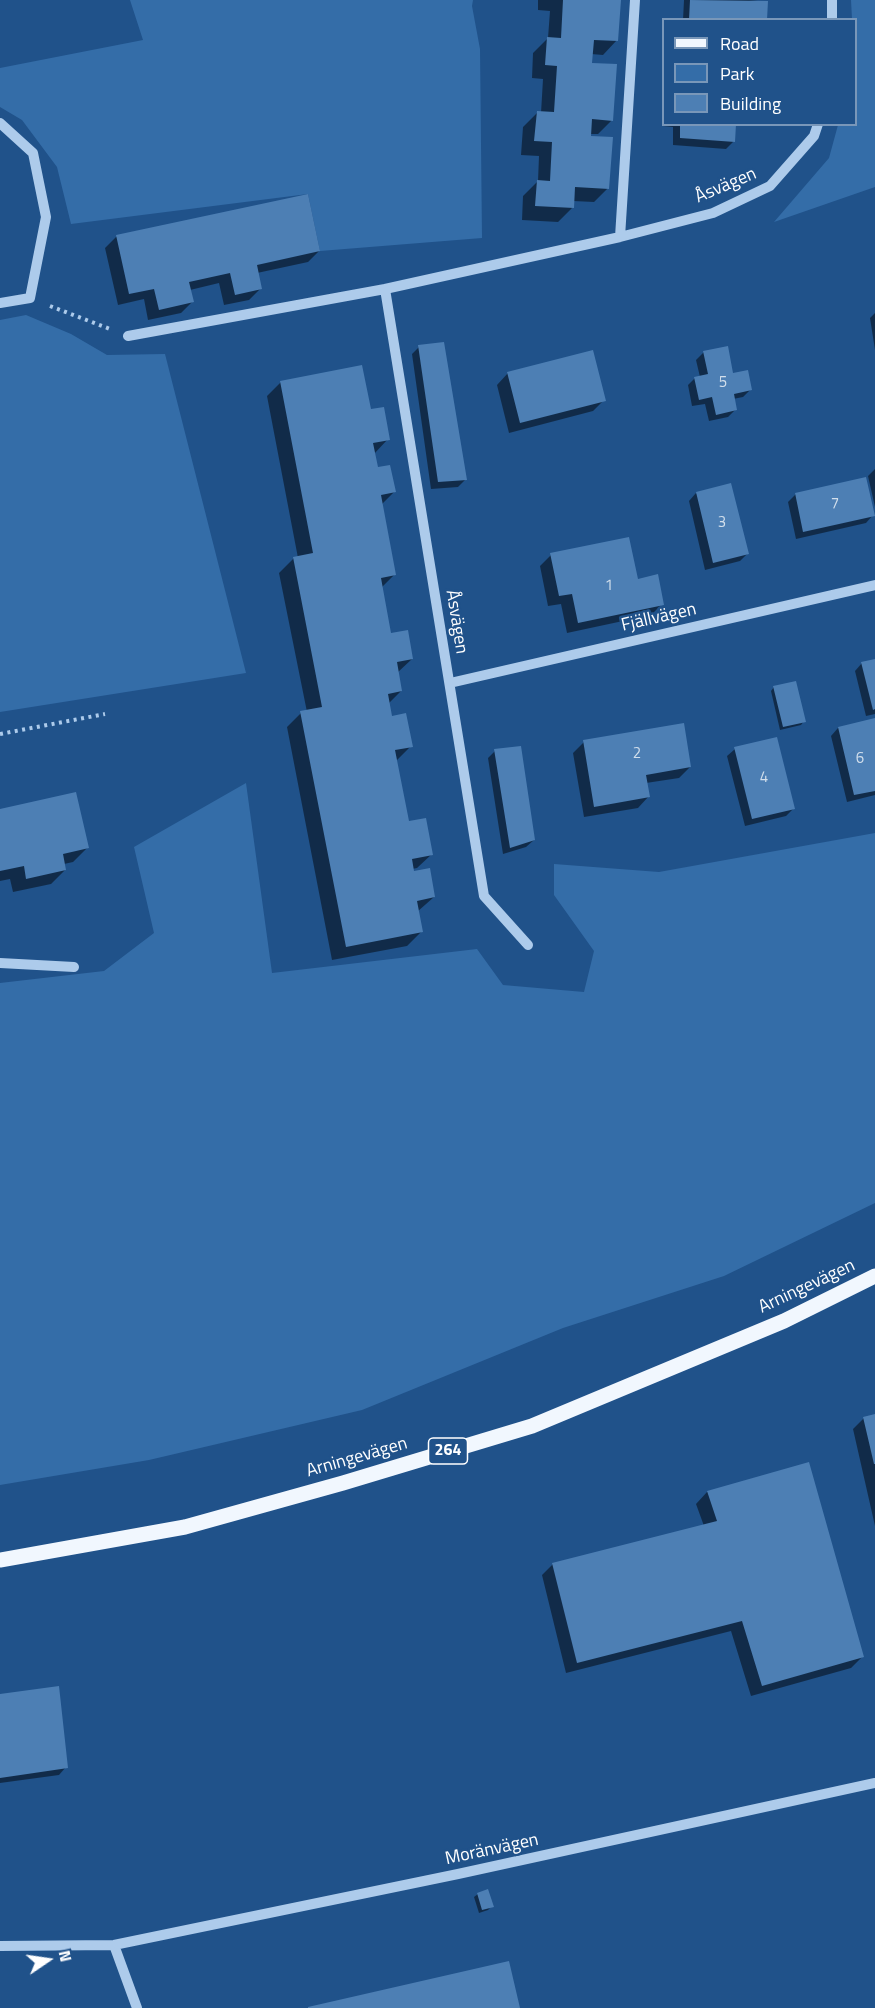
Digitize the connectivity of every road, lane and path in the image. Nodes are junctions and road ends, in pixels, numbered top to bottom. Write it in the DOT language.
graph roads {
  1 [pos="635,0"];
  2 [pos="832,0"];
  3 [pos="832,18"];
  4 [pos="0,123"];
  5 [pos="817,126"];
  6 [pos="620,237"];
  7 [pos="385,289"];
  8 [pos="30,298"];
  9 [pos="0,303"];
  10 [pos="128,336"];
  11 [pos="875,585"];
  12 [pos="450,683"];
  13 [pos="105,714"];
  14 [pos="0,734"];
  15 [pos="528,945"];
  16 [pos="0,963"];
  17 [pos="74,967"];
  18 [pos="875,1276"];
  19 [pos="0,1560"];
  20 [pos="875,1783"];
  21 [pos="114,1945"];
  22 [pos="0,1946"];
  23 [pos="137,2008"];
  1 -- 6 [label="street"];
  2 -- 3 [label="street"];
  4 -- 8 [label="street"];
  5 -- 6 [label="street, Åsvägen"];
  6 -- 7 [label="street, Åsvägen"];
  7 -- 10 [label="street, Åsvägen"];
  7 -- 12 [label="street, Åsvägen"];
  8 -- 9 [label="street"];
  8 -- 10 [label="path"];
  11 -- 12 [label="street, Fjällvägen"];
  12 -- 15 [label="street, Åsvägen"];
  13 -- 14 [label="path"];
  16 -- 17 [label="street"];
  18 -- 19 [label="main road, Arningevägen / 264"];
  20 -- 21 [label="street, Moränvägen"];
  21 -- 22 [label="street, Moränvägen"];
  21 -- 23 [label="street"];
}
